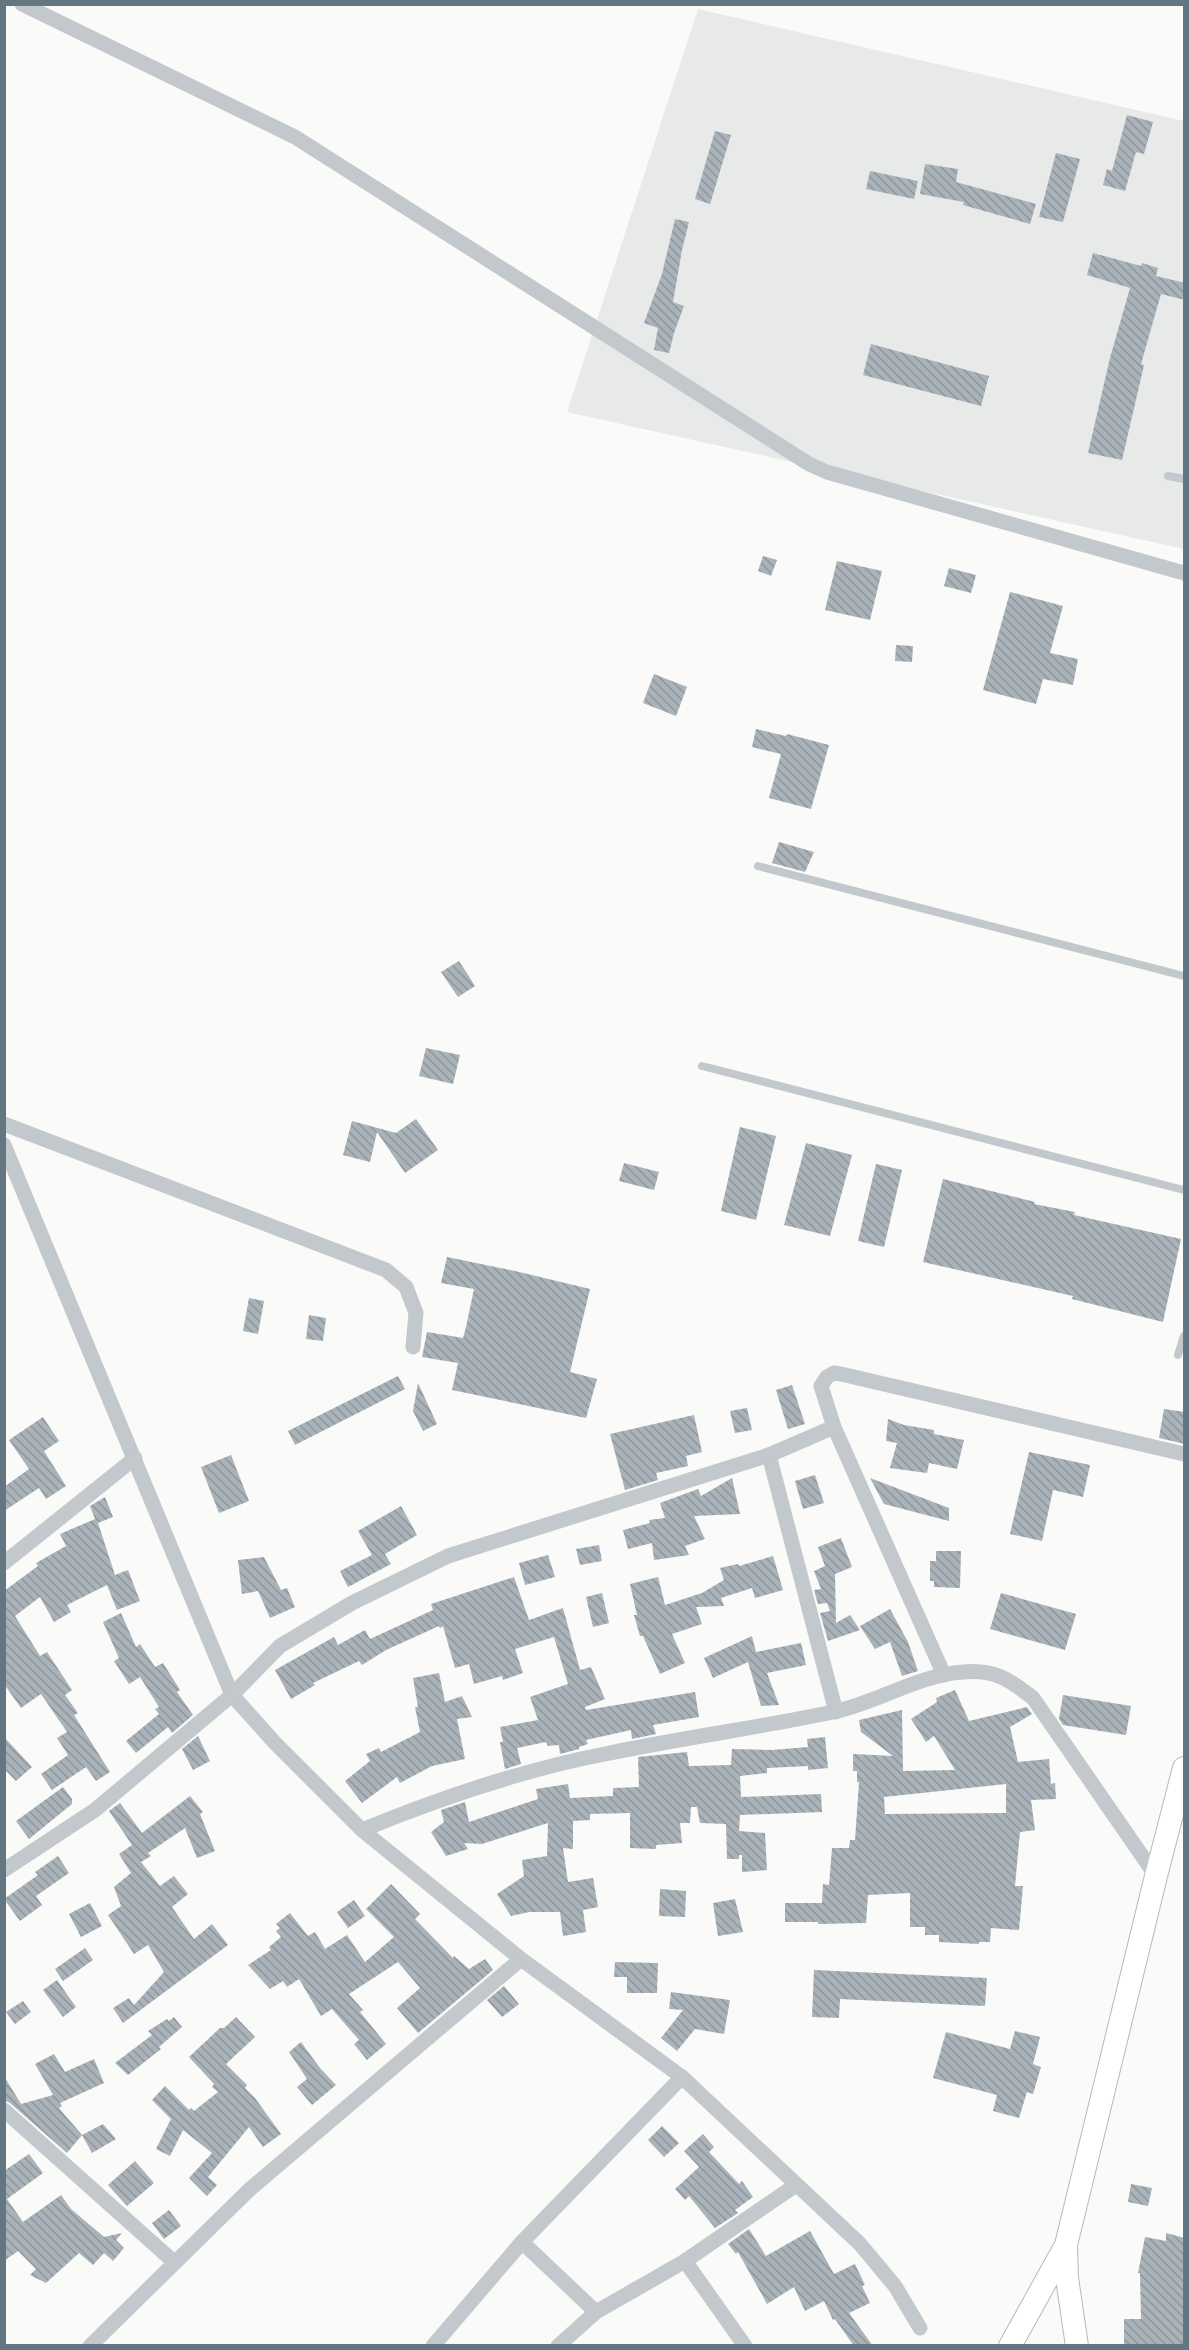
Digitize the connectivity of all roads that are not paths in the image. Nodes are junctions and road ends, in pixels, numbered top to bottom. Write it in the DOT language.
graph roads {
  1 [pos="22,4"];
  2 [pos="1168,476"];
  3 [pos="1185,479"];
  4 [pos="1185,573"];
  5 [pos="758,866"];
  6 [pos="1185,976"];
  7 [pos="702,1066"];
  8 [pos="4,1124"];
  9 [pos="4,1144"];
  10 [pos="1185,1190"];
  11 [pos="1185,1336"];
  12 [pos="413,1347"];
  13 [pos="1178,1354"];
  14 [pos="834,1427"];
  15 [pos="1185,1454"];
  16 [pos="769,1455"];
  17 [pos="135,1458"];
  18 [pos="4,1563"];
  19 [pos="944,1675"];
  20 [pos="232,1695"];
  21 [pos="836,1712"];
  22 [pos="1185,1768"];
  23 [pos="362,1830"];
  24 [pos="4,1870"];
  25 [pos="1156,1876"];
  26 [pos="522,1959"];
  27 [pos="682,2077"];
  28 [pos="4,2110"];
  29 [pos="796,2185"];
  30 [pos="522,2242"];
  31 [pos="1066,2245"];
  32 [pos="685,2261"];
  33 [pos="174,2262"];
  34 [pos="596,2312"];
  35 [pos="920,2328"];
  36 [pos="90,2346"];
  37 [pos="434,2346"];
  38 [pos="558,2346"];
  39 [pos="745,2346"];
  40 [pos="1010,2346"];
  41 [pos="1077,2346"];
  1 -- 4 [label="street"];
  2 -- 3 [label="lane"];
  5 -- 6 [label="lane"];
  7 -- 10 [label="lane"];
  8 -- 12 [label="street"];
  9 -- 17 [label="street"];
  11 -- 13 [label="lane"];
  14 -- 15 [label="street"];
  14 -- 16 [label="street"];
  14 -- 19 [label="street"];
  16 -- 20 [label="street"];
  16 -- 21 [label="street"];
  17 -- 18 [label="street"];
  17 -- 20 [label="street"];
  19 -- 21 [label="street"];
  19 -- 25 [label="street"];
  20 -- 23 [label="street"];
  20 -- 24 [label="street"];
  21 -- 23 [label="street"];
  22 -- 25 [label="main road"];
  23 -- 26 [label="street"];
  25 -- 31 [label="main road"];
  26 -- 27 [label="street"];
  26 -- 33 [label="street"];
  27 -- 29 [label="street"];
  27 -- 30 [label="street"];
  28 -- 33 [label="street"];
  29 -- 32 [label="street"];
  29 -- 35 [label="street"];
  30 -- 34 [label="street"];
  30 -- 37 [label="street"];
  31 -- 40 [label="main road"];
  31 -- 41 [label="main road"];
  32 -- 34 [label="street"];
  32 -- 39 [label="street"];
  33 -- 36 [label="street"];
  34 -- 38 [label="street"];
}
